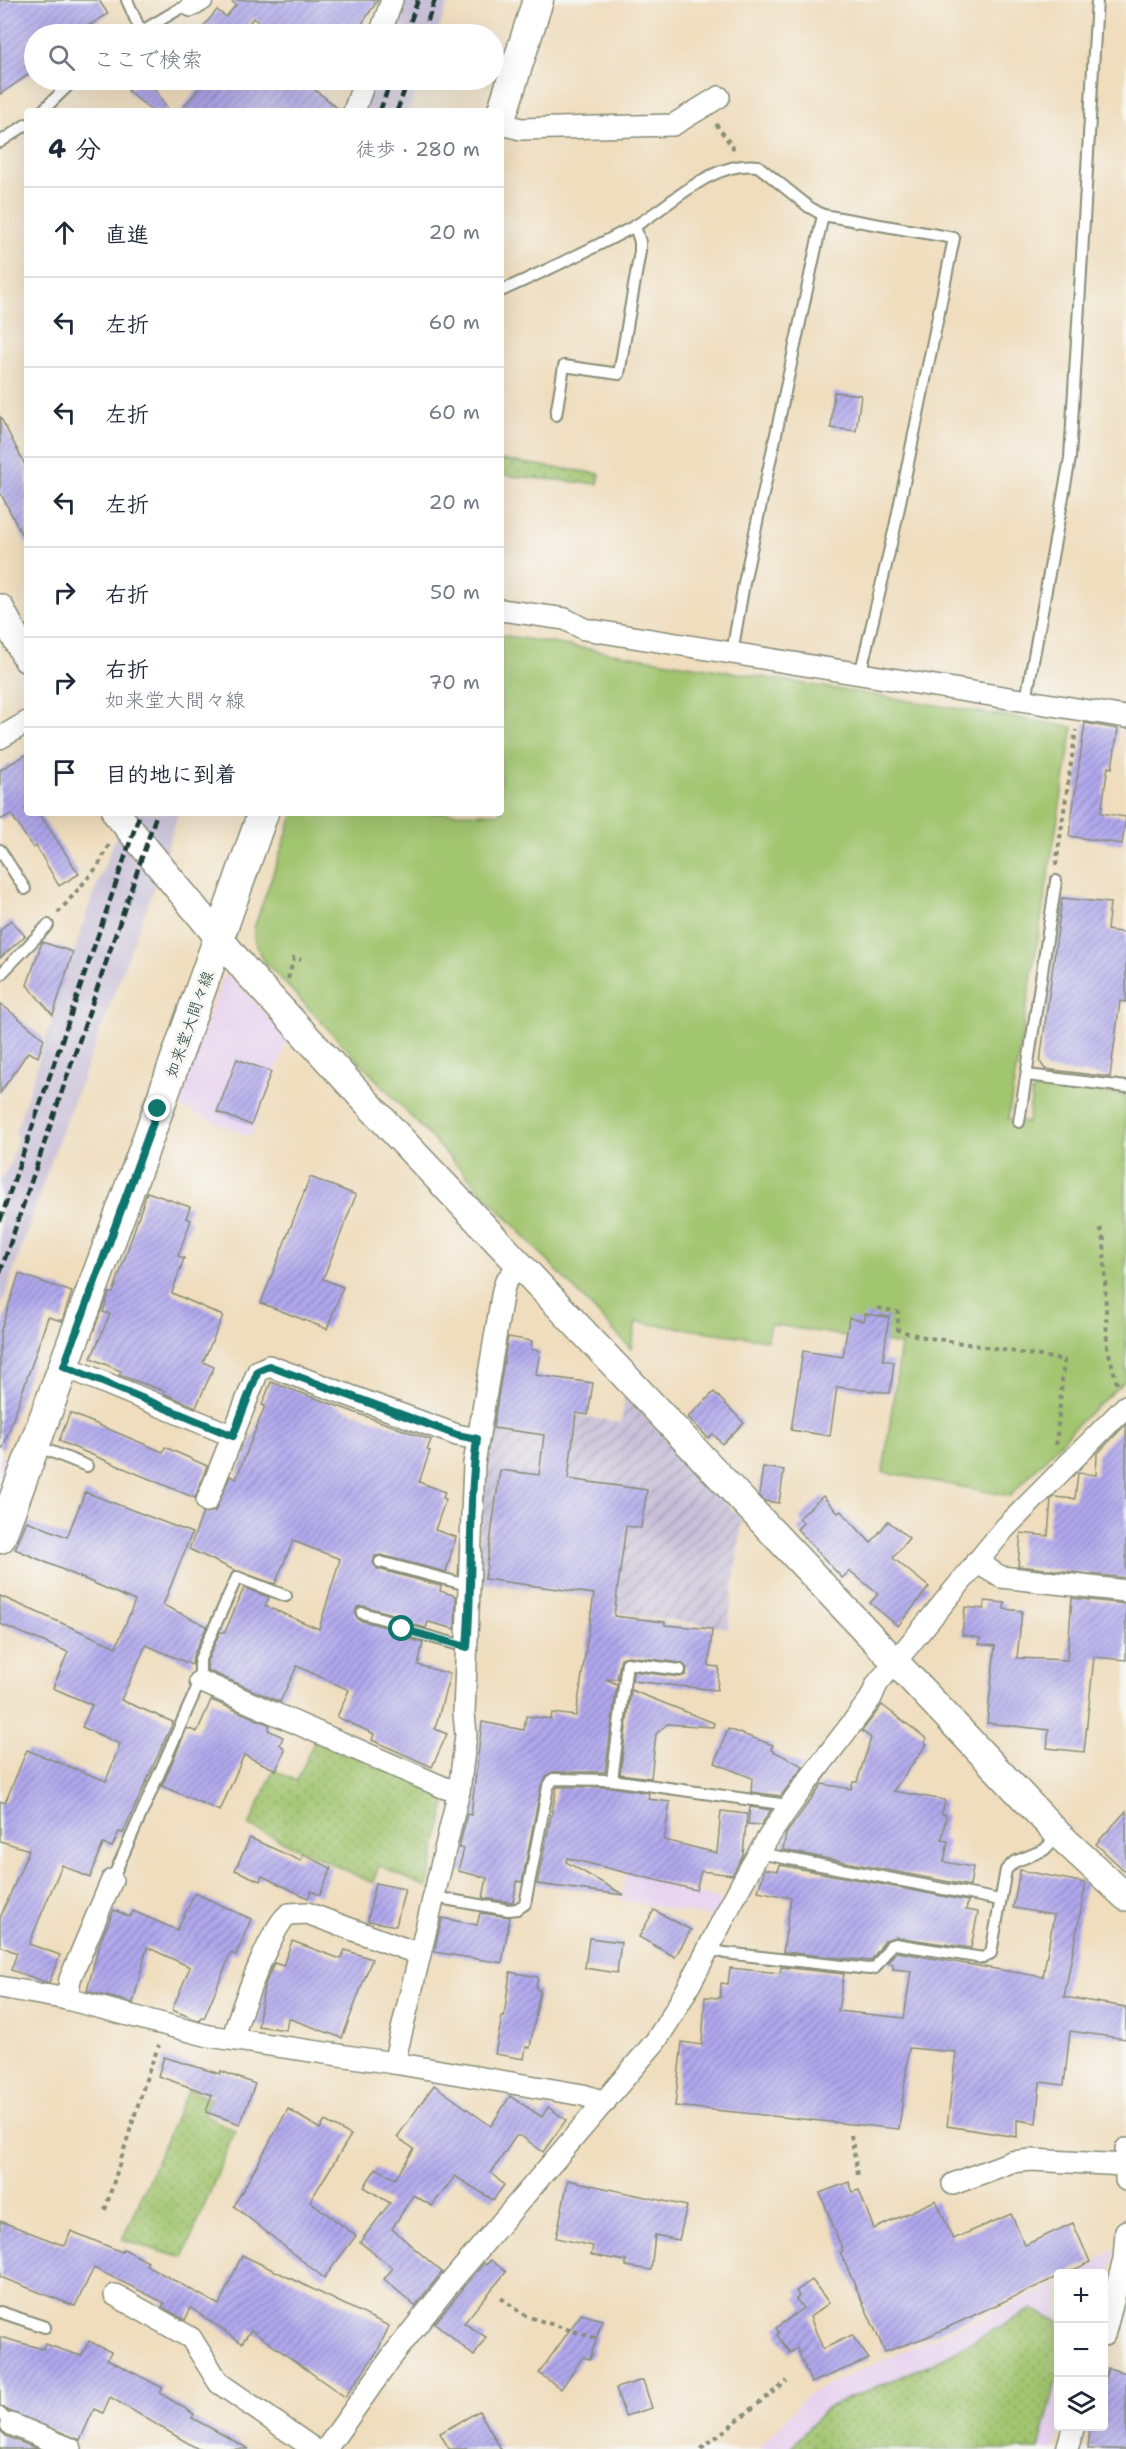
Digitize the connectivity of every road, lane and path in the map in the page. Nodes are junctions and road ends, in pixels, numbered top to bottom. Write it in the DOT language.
graph roads {
  1 [pos="127,0"];
  2 [pos="392,0"];
  3 [pos="538,0"];
  4 [pos="1097,0"];
  5 [pos="197,3"];
  6 [pos="136,24"];
  7 [pos="154,24"];
  8 [pos="384,24"];
  9 [pos="64,90"];
  10 [pos="361,90"];
  11 [pos="719,96"];
  12 [pos="45,108"];
  13 [pos="355,108"];
  14 [pos="504,108"];
  15 [pos="710,117"];
  16 [pos="504,125"];
  17 [pos="24,126"];
  18 [pos="0,142"];
  19 [pos="732,147"];
  20 [pos="823,214"];
  21 [pos="635,226"];
  22 [pos="504,290"];
  23 [pos="556,415"];
  24 [pos="0,608"];
  25 [pos="504,610"];
  26 [pos="24,648"];
  27 [pos="732,653"];
  28 [pos="860,676"];
  29 [pos="1026,700"];
  30 [pos="1126,717"];
  31 [pos="1075,722"];
  32 [pos="24,724"];
  33 [pos="0,738"];
  34 [pos="118,816"];
  35 [pos="119,816"];
  36 [pos="262,816"];
  37 [pos="0,850"];
  38 [pos="1056,881"];
  39 [pos="25,889"];
  40 [pos="48,925"];
  41 [pos="220,937"];
  42 [pos="301,960"];
  43 [pos="0,975"];
  44 [pos="285,983"];
  45 [pos="1027,1076"];
  46 [pos="1126,1087"];
  47 [pos="1019,1122"];
  48 [pos="1100,1228"];
  49 [pos="520,1265"];
  50 [pos="878,1308"];
  51 [pos="64,1366"];
  52 [pos="1123,1399"];
  53 [pos="233,1436"];
  54 [pos="477,1439"];
  55 [pos="34,1445"];
  56 [pos="1057,1452"];
  57 [pos="87,1467"];
  58 [pos="207,1501"];
  59 [pos="0,1538"];
  60 [pos="380,1562"];
  61 [pos="976,1562"];
  62 [pos="471,1586"];
  63 [pos="1126,1591"];
  64 [pos="286,1596"];
  65 [pos="362,1613"];
  66 [pos="467,1647"];
  67 [pos="896,1662"];
  68 [pos="680,1670"];
  69 [pos="200,1681"];
  70 [pos="612,1780"];
  71 [pos="459,1791"];
  72 [pos="788,1805"];
  73 [pos="1059,1835"];
  74 [pos="759,1853"];
  75 [pos="112,1880"];
  76 [pos="433,1897"];
  77 [pos="1126,1897"];
  78 [pos="1000,1900"];
  79 [pos="709,1949"];
  80 [pos="419,1954"];
  81 [pos="0,1987"];
  82 [pos="67,1999"];
  83 [pos="167,2025"];
  84 [pos="233,2039"];
  85 [pos="394,2063"];
  86 [pos="605,2102"];
  87 [pos="851,2135"];
  88 [pos="1126,2165"];
  89 [pos="858,2175"];
  90 [pos="953,2184"];
  91 [pos="105,2210"];
  92 [pos="1126,2231"];
  93 [pos="115,2295"];
  94 [pos="501,2298"];
  95 [pos="0,2312"];
  96 [pos="1107,2323"];
  97 [pos="45,2327"];
  98 [pos="598,2339"];
  99 [pos="787,2381"];
  100 [pos="6,2418"];
  101 [pos="1073,2431"];
  102 [pos="70,2449"];
  103 [pos="314,2449"];
  104 [pos="326,2449"];
  105 [pos="701,2449"];
  106 [pos="1066,2449"];
  1 -- 6 [label="lane"];
  2 -- 8 [label="street"];
  3 -- 14 [label="main road"];
  4 -- 29 [label="lane"];
  5 -- 7 [label="lane"];
  9 -- 12 [label="lane"];
  10 -- 13 [label="street"];
  11 -- 16 [label="street"];
  15 -- 19 [label="path"];
  17 -- 18 [label="lane"];
  20 -- 21 [label="lane"];
  20 -- 27 [label="lane"];
  20 -- 28 [label="lane"];
  21 -- 22 [label="lane"];
  21 -- 23 [label="lane"];
  24 -- 26 [label="street"];
  25 -- 27 [label="street"];
  27 -- 28 [label="street"];
  28 -- 29 [label="street"];
  29 -- 30 [label="street"];
  31 -- 38 [label="path"];
  32 -- 33 [label="street"];
  34 -- 40 [label="path"];
  35 -- 41 [label="street"];
  36 -- 41 [label="main road, 如来堂大間々線"];
  37 -- 39 [label="lane"];
  38 -- 45 [label="lane"];
  40 -- 43 [label="lane"];
  41 -- 49 [label="street"];
  41 -- 51 [label="main road, 如来堂大間々線"];
  42 -- 44 [label="path"];
  45 -- 46 [label="lane"];
  45 -- 47 [label="lane"];
  48 -- 52 [label="path"];
  49 -- 54 [label="street"];
  49 -- 67 [label="street"];
  50 -- 56 [label="path"];
  51 -- 53 [label="street"];
  51 -- 55 [label="main road, 如来堂大間々線"];
  52 -- 61 [label="street"];
  53 -- 54 [label="street"];
  53 -- 58 [label="street"];
  54 -- 62 [label="street"];
  55 -- 57 [label="lane"];
  55 -- 59 [label="main road, 如来堂大間々線"];
  60 -- 62 [label="lane"];
  61 -- 63 [label="street"];
  61 -- 67 [label="street"];
  62 -- 66 [label="street"];
  64 -- 69 [label="lane"];
  65 -- 66 [label="lane"];
  66 -- 71 [label="street"];
  67 -- 72 [label="street"];
  67 -- 73 [label="street"];
  68 -- 70 [label="lane"];
  69 -- 71 [label="street"];
  69 -- 75 [label="lane"];
  70 -- 72 [label="lane"];
  70 -- 76 [label="lane"];
  71 -- 76 [label="street"];
  72 -- 74 [label="street"];
  73 -- 77 [label="street"];
  73 -- 78 [label="lane"];
  74 -- 78 [label="lane"];
  74 -- 79 [label="street"];
  75 -- 82 [label="street"];
  76 -- 80 [label="street"];
  78 -- 79 [label="lane"];
  79 -- 86 [label="street"];
  80 -- 84 [label="street"];
  80 -- 85 [label="street"];
  81 -- 82 [label="street"];
  82 -- 83 [label="street"];
  83 -- 84 [label="street"];
  83 -- 91 [label="path"];
  84 -- 85 [label="street"];
  85 -- 86 [label="street"];
  86 -- 104 [label="street"];
  87 -- 89 [label="path"];
  88 -- 90 [label="street"];
  92 -- 96 [label="street"];
  93 -- 103 [label="street"];
  94 -- 98 [label="path"];
  95 -- 97 [label="lane"];
  99 -- 105 [label="path"];
  100 -- 102 [label="street"];
  101 -- 106 [label="street"];
}
